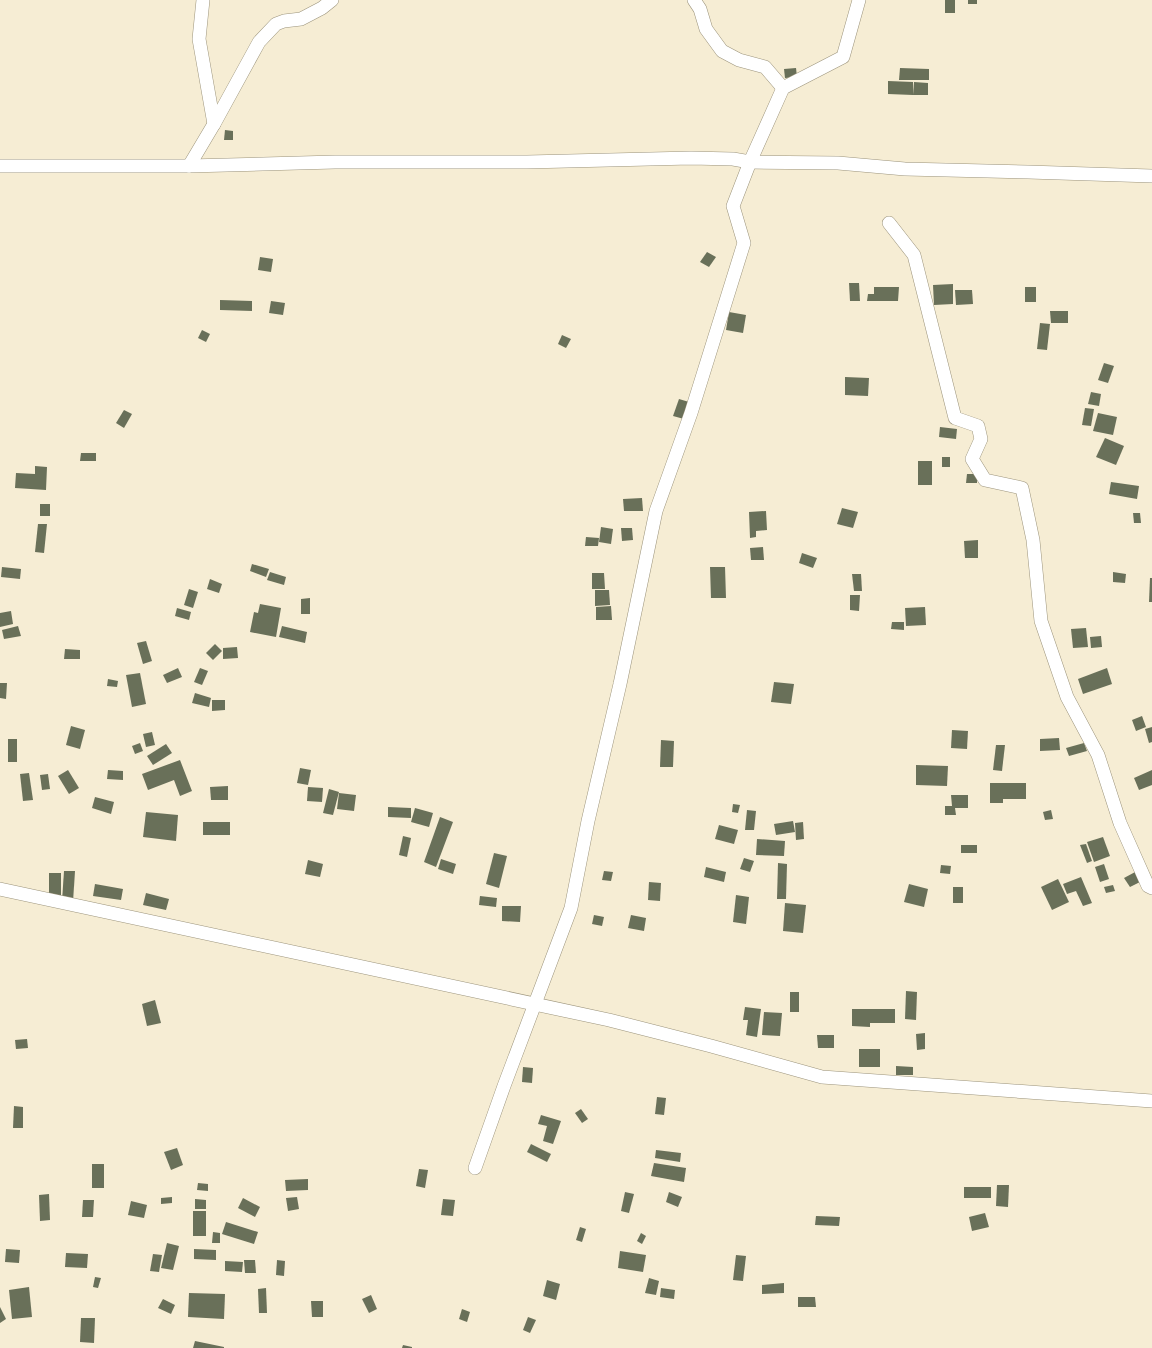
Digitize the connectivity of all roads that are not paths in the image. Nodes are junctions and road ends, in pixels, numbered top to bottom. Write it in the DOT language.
graph roads {
  1 [pos="203,0"];
  2 [pos="332,0"];
  3 [pos="694,0"];
  4 [pos="859,0"];
  5 [pos="783,88"];
  6 [pos="214,124"];
  7 [pos="750,162"];
  8 [pos="0,166"];
  9 [pos="189,166"];
  10 [pos="1152,176"];
  11 [pos="889,224"];
  12 [pos="1152,888"];
  13 [pos="0,889"];
  14 [pos="535,1004"];
  15 [pos="1149,1099"];
  16 [pos="475,1168"];
  1 -- 6 [label="street"];
  2 -- 6 [label="street"];
  3 -- 5 [label="street"];
  4 -- 5 [label="street"];
  5 -- 7 [label="street"];
  6 -- 9 [label="street"];
  7 -- 9 [label="street"];
  7 -- 10 [label="street"];
  7 -- 14 [label="street"];
  8 -- 9 [label="street"];
  11 -- 12 [label="street"];
  13 -- 14 [label="street"];
  14 -- 15 [label="street"];
  14 -- 16 [label="street"];
}
